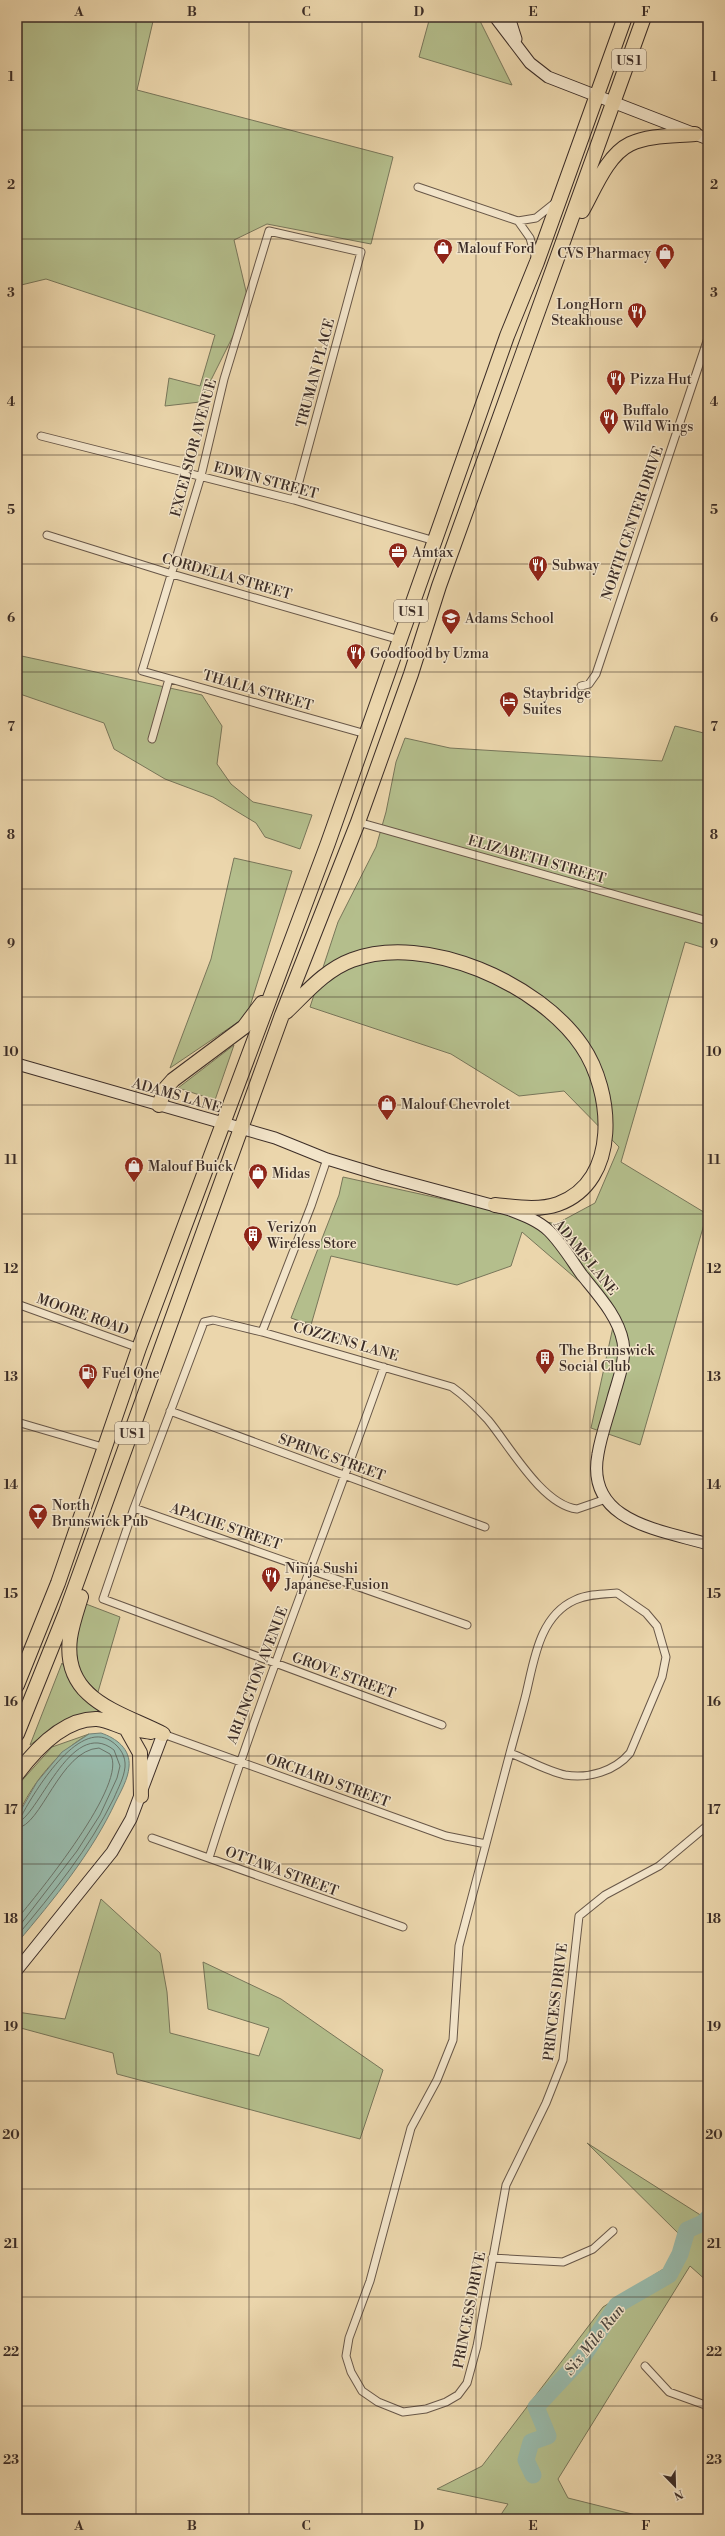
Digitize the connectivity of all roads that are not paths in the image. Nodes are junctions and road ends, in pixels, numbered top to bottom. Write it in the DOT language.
graph roads {
  1 [pos="495,17"];
  2 [pos="509,17"];
  3 [pos="625,17"];
  4 [pos="644,17"];
  5 [pos="518,45"];
  6 [pos="596,97"];
  7 [pos="613,103"];
  8 [pos="695,134"];
  9 [pos="708,139"];
  10 [pos="418,187"];
  11 [pos="561,198"];
  12 [pos="518,221"];
  13 [pos="565,239"];
  14 [pos="362,252"];
  15 [pos="537,262"];
  16 [pos="708,338"];
  17 [pos="41,436"];
  18 [pos="201,476"];
  19 [pos="294,500"];
  20 [pos="47,535"];
  21 [pos="435,541"];
  22 [pos="172,574"];
  23 [pos="400,640"];
  24 [pos="142,671"];
  25 [pos="169,679"];
  26 [pos="581,686"];
  27 [pos="366,734"];
  28 [pos="152,739"];
  29 [pos="358,822"];
  30 [pos="708,921"];
  31 [pos="276,981"];
  32 [pos="282,1015"];
  33 [pos="17,1064"];
  34 [pos="159,1106"];
  35 [pos="224,1124"];
  36 [pos="242,1129"];
  37 [pos="327,1158"];
  38 [pos="495,1205"];
  39 [pos="17,1304"];
  40 [pos="262,1332"];
  41 [pos="139,1348"];
  42 [pos="384,1367"];
  43 [pos="170,1411"];
  44 [pos="17,1422"];
  45 [pos="106,1448"];
  46 [pos="346,1475"];
  47 [pos="606,1499"];
  48 [pos="134,1508"];
  49 [pos="101,1518"];
  50 [pos="486,1527"];
  51 [pos="708,1544"];
  52 [pos="310,1570"];
  53 [pos="103,1599"];
  54 [pos="467,1625"];
  55 [pos="30,1655"];
  56 [pos="276,1663"];
  57 [pos="17,1672"];
  58 [pos="17,1685"];
  59 [pos="442,1724"];
  60 [pos="126,1728"];
  61 [pos="17,1734"];
  62 [pos="163,1734"];
  63 [pos="510,1753"];
  64 [pos="239,1761"];
  65 [pos="17,1774"];
  66 [pos="141,1796"];
  67 [pos="708,1825"];
  68 [pos="152,1838"];
  69 [pos="486,1844"];
  70 [pos="208,1858"];
  71 [pos="403,1927"];
  72 [pos="17,1970"];
  73 [pos="613,2231"];
  74 [pos="492,2258"];
  75 [pos="644,2366"];
  76 [pos="708,2406"];
  1 -- 5 [label="street"];
  2 -- 5 [label="street"];
  3 -- 6 [label="highway, US 1"];
  4 -- 7 [label="highway, US 1"];
  5 -- 6 [label="street"];
  6 -- 7 [label="street"];
  6 -- 11 [label="highway, US 1"];
  7 -- 8 [label="street"];
  7 -- 13 [label="highway, US 1"];
  8 -- 9 [label="street"];
  8 -- 13 [label="highway"];
  10 -- 12 [label="street"];
  11 -- 12 [label="street"];
  11 -- 15 [label="highway, US 1"];
  12 -- 15 [label="street"];
  13 -- 29 [label="highway, US 1"];
  14 -- 18 [label="street, EXCELSIOR AVENUE"];
  14 -- 19 [label="street, TRUMAN PLACE"];
  15 -- 21 [label="highway, US 1"];
  16 -- 26 [label="street, NORTH CENTER DRIVE"];
  17 -- 18 [label="street, EDWIN STREET"];
  18 -- 19 [label="street, EDWIN STREET"];
  18 -- 22 [label="street, EXCELSIOR AVENUE"];
  19 -- 21 [label="street, EDWIN STREET"];
  20 -- 22 [label="street, CORDELIA STREET"];
  21 -- 23 [label="highway, US 1"];
  22 -- 23 [label="street, CORDELIA STREET"];
  22 -- 24 [label="street, EXCELSIOR AVENUE"];
  23 -- 27 [label="highway, US 1"];
  24 -- 25 [label="street, THALIA STREET"];
  25 -- 27 [label="street, THALIA STREET"];
  25 -- 28 [label="street"];
  27 -- 31 [label="highway, US 1"];
  29 -- 30 [label="street, ELIZABETH STREET"];
  29 -- 32 [label="highway, US 1"];
  31 -- 34 [label="highway"];
  31 -- 35 [label="highway, US 1"];
  32 -- 36 [label="highway, US 1"];
  32 -- 38 [label="highway"];
  33 -- 34 [label="street, ADAMS LANE"];
  34 -- 35 [label="street, ADAMS LANE"];
  35 -- 36 [label="street, ADAMS LANE"];
  35 -- 41 [label="highway, US 1"];
  36 -- 37 [label="street, ADAMS LANE"];
  36 -- 49 [label="highway, US 1"];
  37 -- 38 [label="street, ADAMS LANE"];
  37 -- 40 [label="street"];
  38 -- 47 [label="street, ADAMS LANE"];
  39 -- 41 [label="street, MOORE ROAD"];
  40 -- 42 [label="street, COZZENS LANE"];
  40 -- 43 [label="street, COZZENS LANE"];
  41 -- 45 [label="highway, US 1"];
  42 -- 46 [label="street, ARLINGTON AVENUE"];
  42 -- 47 [label="street, COZZENS LANE"];
  43 -- 46 [label="street, SPRING STREET"];
  43 -- 48 [label="street, COZZENS LANE"];
  44 -- 45 [label="street"];
  45 -- 55 [label="highway, US 1"];
  46 -- 50 [label="street, SPRING STREET"];
  46 -- 52 [label="street, ARLINGTON AVENUE"];
  47 -- 51 [label="street"];
  48 -- 52 [label="street, APACHE STREET"];
  48 -- 53 [label="street, COZZENS LANE"];
  49 -- 61 [label="highway, US 1"];
  49 -- 62 [label="highway"];
  52 -- 54 [label="street, APACHE STREET"];
  52 -- 56 [label="street, ARLINGTON AVENUE"];
  53 -- 56 [label="street, GROVE STREET"];
  55 -- 57 [label="highway"];
  55 -- 58 [label="highway, US 1"];
  56 -- 59 [label="street, GROVE STREET"];
  56 -- 64 [label="street, ARLINGTON AVENUE"];
  60 -- 62 [label="highway"];
  60 -- 65 [label="highway"];
  60 -- 66 [label="highway"];
  62 -- 64 [label="street, ORCHARD STREET"];
  62 -- 66 [label="street"];
  63 -- 63 [label="street, PRINCESS DRIVE"];
  63 -- 69 [label="street, PRINCESS DRIVE"];
  64 -- 69 [label="street, ORCHARD STREET"];
  64 -- 70 [label="street, ARLINGTON AVENUE"];
  66 -- 72 [label="street"];
  67 -- 74 [label="street, PRINCESS DRIVE"];
  68 -- 70 [label="street, OTTAWA STREET"];
  69 -- 74 [label="street, PRINCESS DRIVE"];
  70 -- 71 [label="street, OTTAWA STREET"];
  73 -- 74 [label="street"];
  75 -- 76 [label="street"];
}
